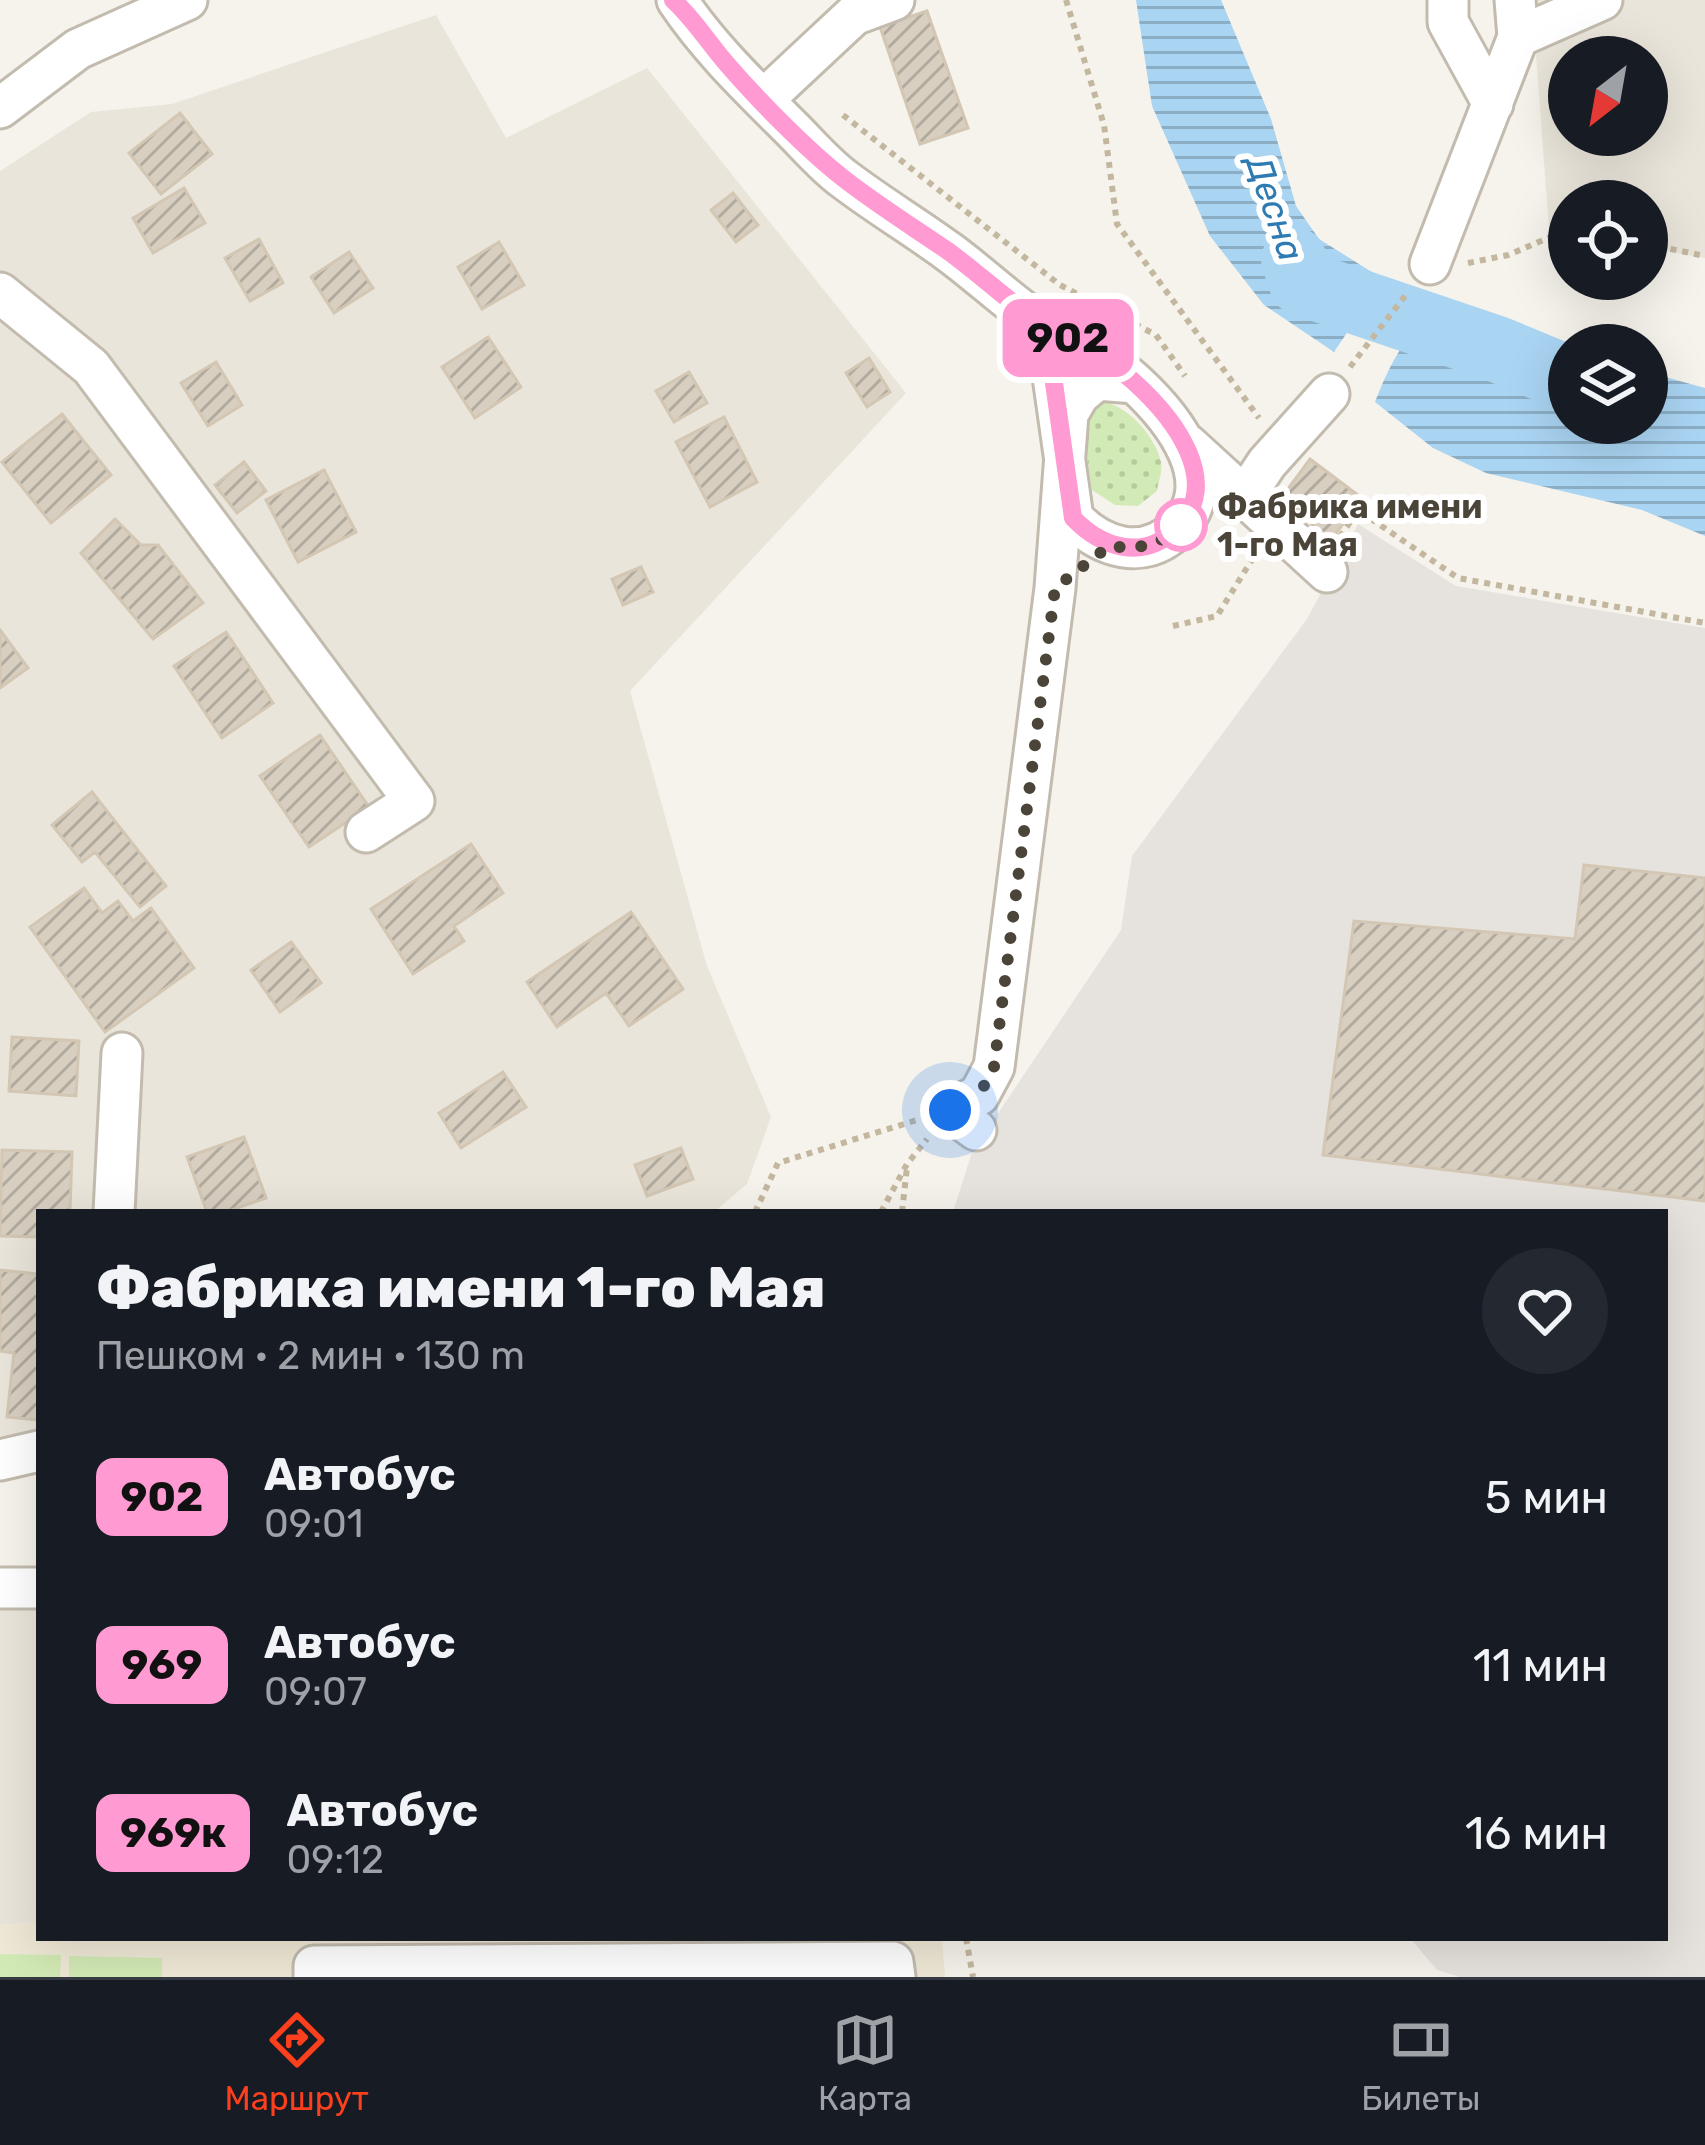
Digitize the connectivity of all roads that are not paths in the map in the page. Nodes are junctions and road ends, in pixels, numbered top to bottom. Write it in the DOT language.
graph roads {
  1 [pos="187,0"];
  2 [pos="894,0"];
  3 [pos="1448,0"];
  4 [pos="1602,0"];
  5 [pos="678,3"];
  6 [pos="1516,19"];
  7 [pos="763,100"];
  8 [pos="1492,104"];
  9 [pos="0,108"];
  10 [pos="1430,264"];
  11 [pos="0,293"];
  12 [pos="1046,327"];
  13 [pos="1136,383"];
  14 [pos="1329,394"];
  15 [pos="1183,440"];
  16 [pos="1063,454"];
  17 [pos="1256,480"];
  18 [pos="1109,546"];
  19 [pos="1324,569"];
  20 [pos="1055,588"];
  21 [pos="366,832"];
  22 [pos="122,1053"];
  23 [pos="963,1120"];
  24 [pos="114,1209"];
  25 [pos="36,1452"];
  26 [pos="0,1460"];
  27 [pos="0,1588"];
  28 [pos="36,1588"];
  29 [pos="314,1977"];
  30 [pos="895,1977"];
  1 -- 9 [label="street"];
  2 -- 7 [label="street"];
  3 -- 8 [label="street"];
  4 -- 6 [label="street"];
  5 -- 7 [label="street"];
  6 -- 8 [label="street"];
  7 -- 12 [label="street"];
  8 -- 10 [label="street"];
  11 -- 21 [label="street"];
  12 -- 13 [label="street"];
  12 -- 16 [label="street"];
  13 -- 15 [label="street"];
  13 -- 16 [label="street"];
  14 -- 17 [label="street"];
  15 -- 17 [label="street"];
  15 -- 18 [label="street"];
  16 -- 18 [label="street"];
  16 -- 20 [label="street"];
  17 -- 19 [label="street"];
  18 -- 20 [label="street"];
  20 -- 23 [label="street"];
  22 -- 24 [label="street"];
  25 -- 26 [label="street"];
  27 -- 28 [label="street"];
  29 -- 30 [label="street"];
}
